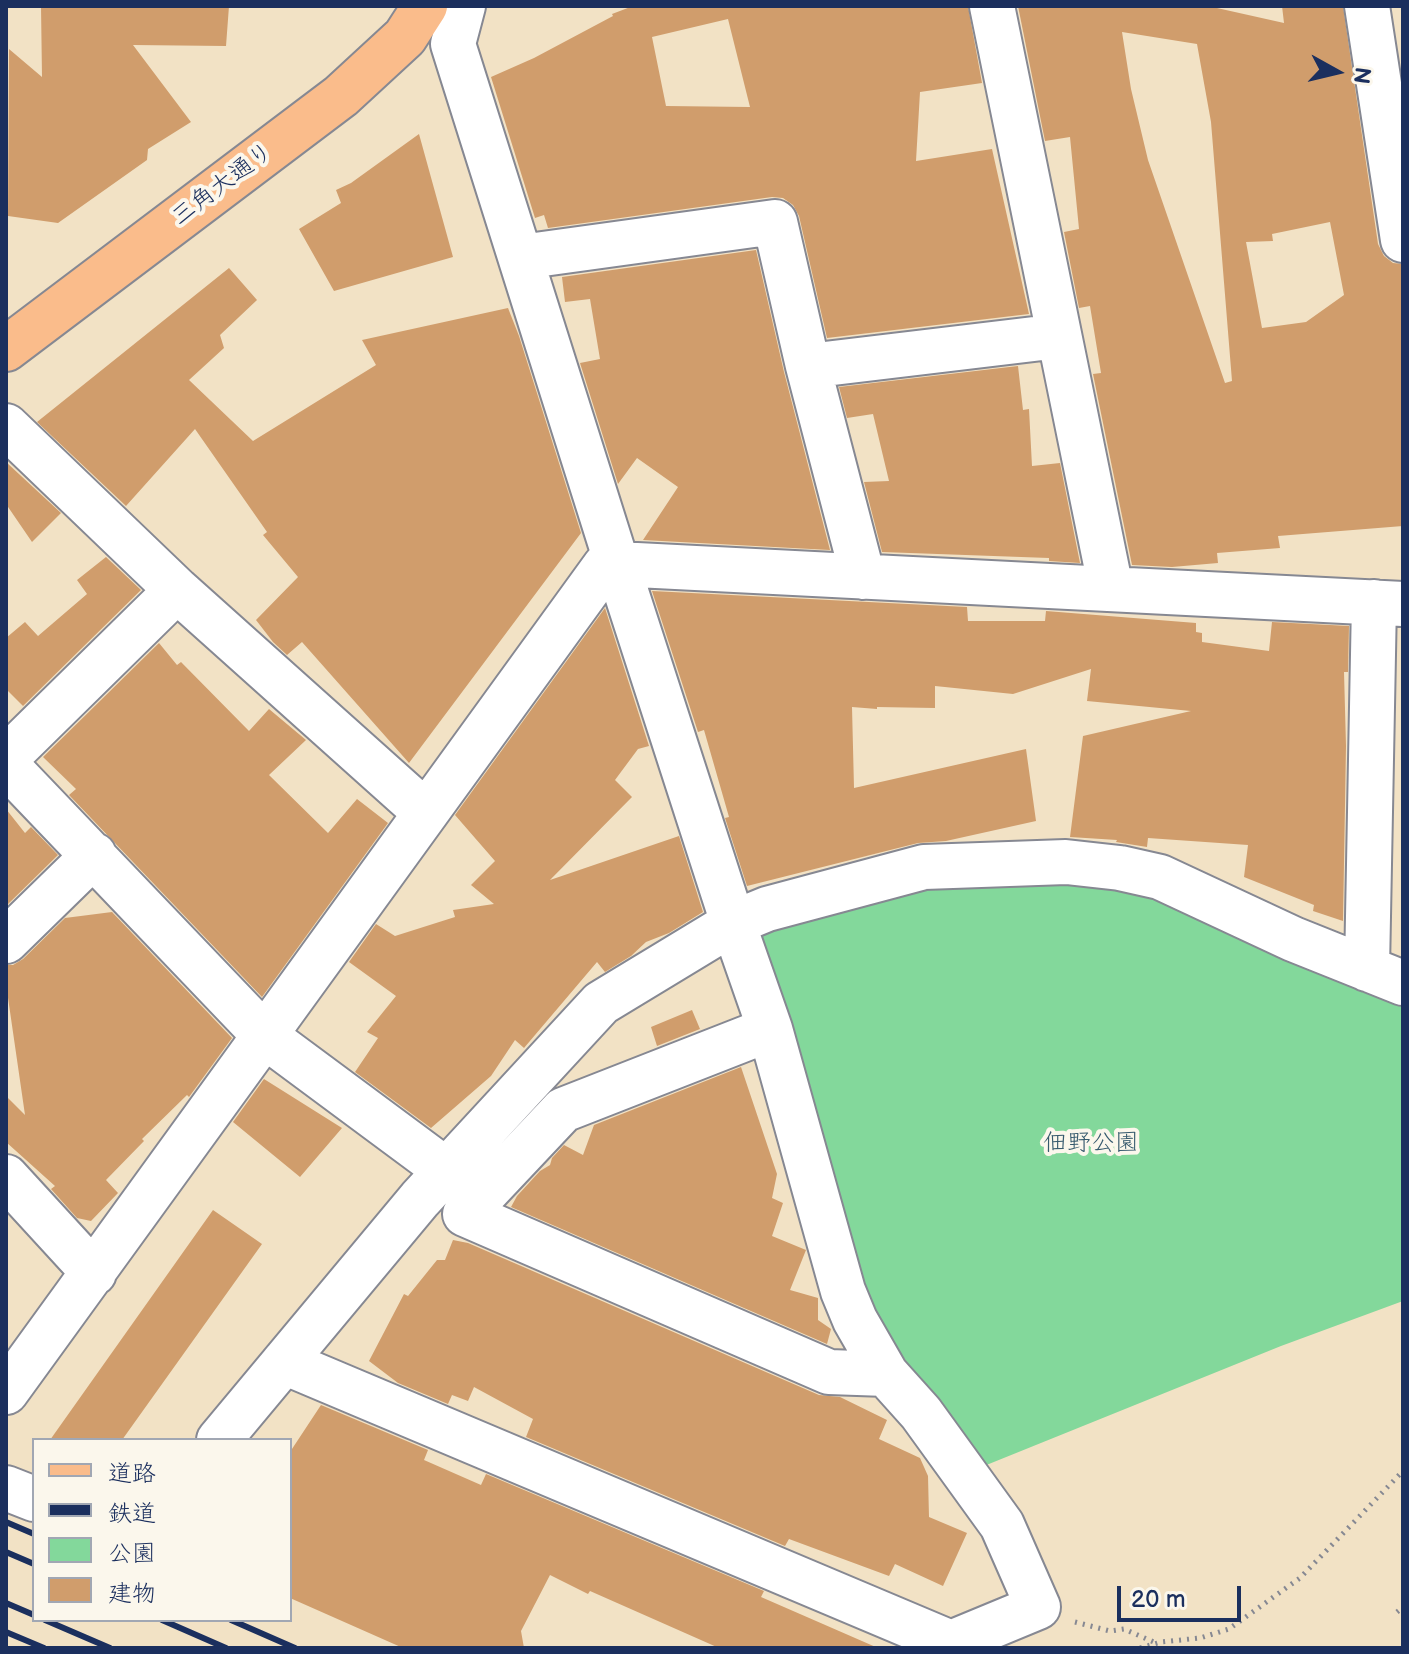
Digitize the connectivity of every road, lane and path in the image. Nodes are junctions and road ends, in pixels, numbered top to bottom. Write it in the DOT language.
graph roads {
  1 [pos="425,6"];
  2 [pos="463,6"];
  3 [pos="992,6"];
  4 [pos="1367,6"];
  5 [pos="1403,240"];
  6 [pos="521,257"];
  7 [pos="1059,336"];
  8 [pos="6,349"];
  9 [pos="808,366"];
  10 [pos="6,426"];
  11 [pos="617,564"];
  12 [pos="863,577"];
  13 [pos="1111,589"];
  14 [pos="177,590"];
  15 [pos="1388,603"];
  16 [pos="6,758"];
  17 [pos="6,765"];
  18 [pos="426,813"];
  19 [pos="94,855"];
  20 [pos="733,923"];
  21 [pos="6,941"];
  22 [pos="1385,976"];
  23 [pos="770,1029"];
  24 [pos="265,1036"];
  25 [pos="447,1171"];
  26 [pos="6,1177"];
  27 [pos="94,1273"];
  28 [pos="284,1362"];
  29 [pos="886,1374"];
  30 [pos="6,1392"];
  31 [pos="221,1438"];
  32 [pos="1403,1471"];
  33 [pos="6,1488"];
  34 [pos="32,1498"];
  35 [pos="1038,1607"];
  36 [pos="1403,1607"];
  37 [pos="1397,1612"];
  38 [pos="1157,1644"];
  39 [pos="1140,1648"];
  1 -- 8 [label="main road, 三角大通り"];
  2 -- 6 [label="street"];
  3 -- 7 [label="street"];
  4 -- 5 [label="street"];
  6 -- 9 [label="street"];
  6 -- 11 [label="street"];
  7 -- 9 [label="street"];
  7 -- 13 [label="street"];
  9 -- 12 [label="street"];
  10 -- 14 [label="street"];
  11 -- 12 [label="street"];
  11 -- 18 [label="street"];
  11 -- 20 [label="street"];
  12 -- 13 [label="street"];
  13 -- 15 [label="street"];
  14 -- 16 [label="street"];
  14 -- 18 [label="street"];
  15 -- 22 [label="street"];
  17 -- 19 [label="street"];
  18 -- 24 [label="street"];
  19 -- 21 [label="street"];
  19 -- 24 [label="street"];
  20 -- 22 [label="street"];
  20 -- 23 [label="street"];
  20 -- 25 [label="street"];
  23 -- 29 [label="street"];
  23 -- 29 [label="street"];
  24 -- 25 [label="street"];
  24 -- 27 [label="street"];
  25 -- 28 [label="street"];
  26 -- 27 [label="street"];
  27 -- 30 [label="street"];
  28 -- 31 [label="street"];
  28 -- 35 [label="street"];
  29 -- 35 [label="street"];
  32 -- 38 [label="path"];
  33 -- 34 [label="street"];
  35 -- 38 [label="path"];
  36 -- 37 [label="path"];
  38 -- 39 [label="path"];
}
